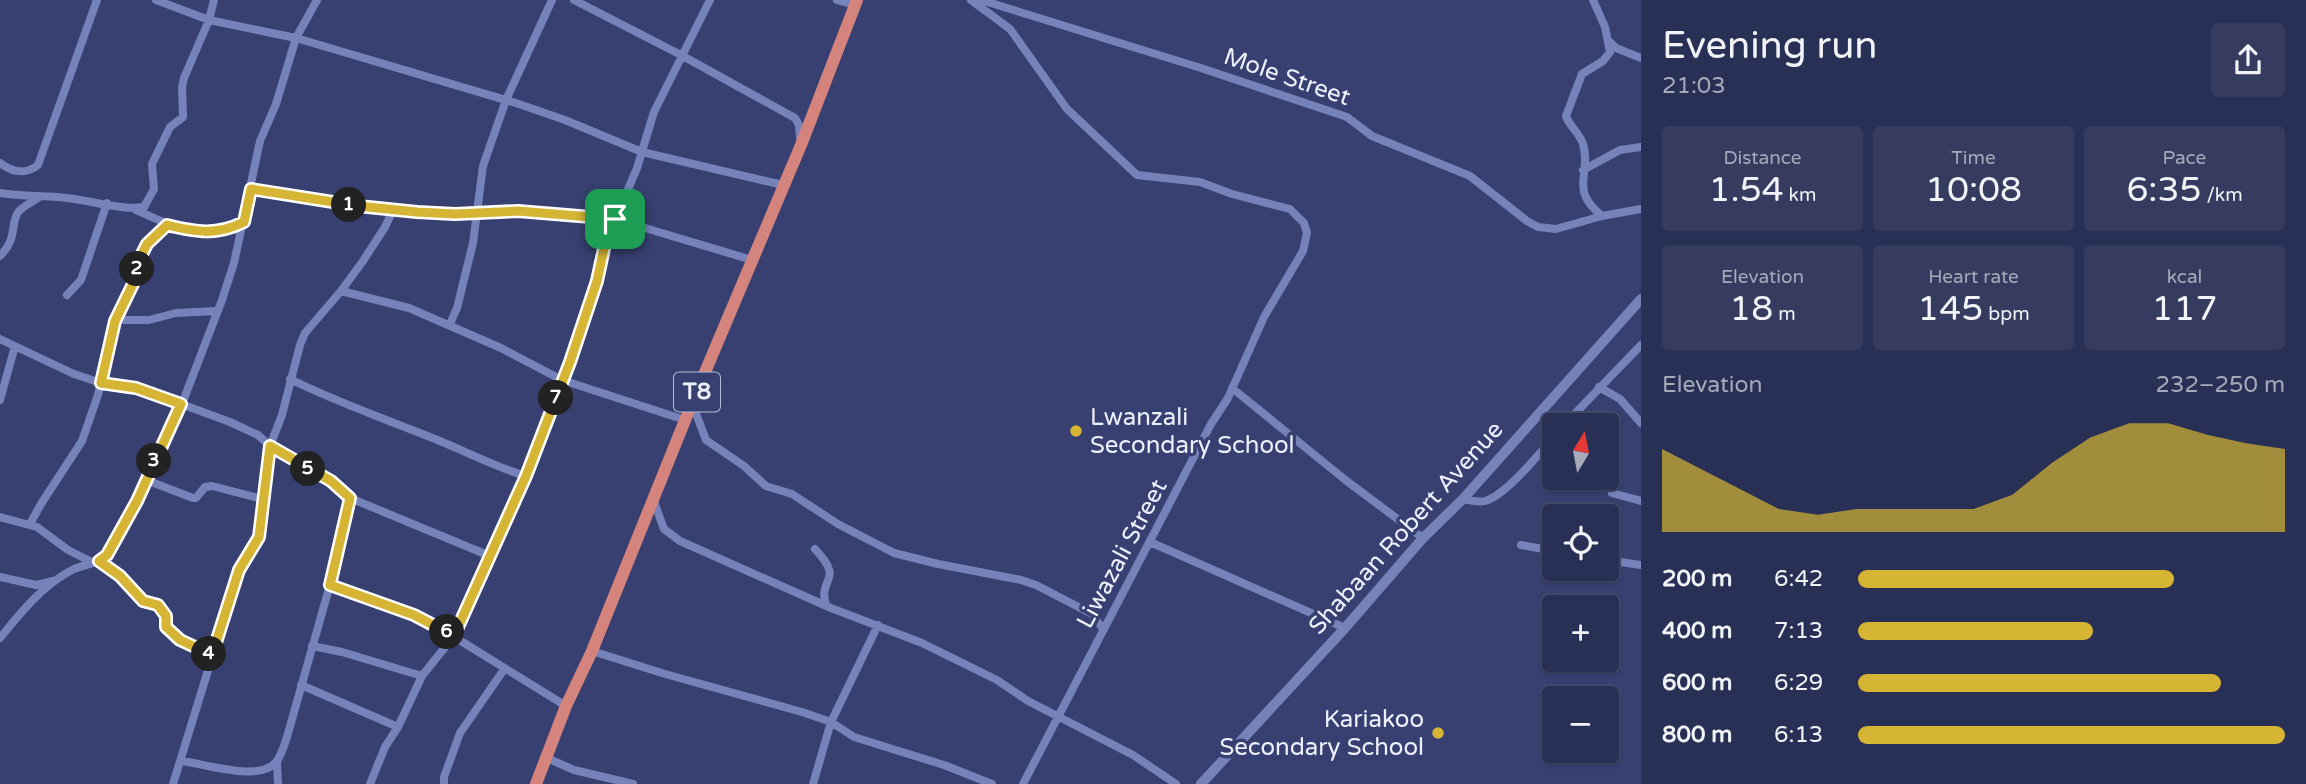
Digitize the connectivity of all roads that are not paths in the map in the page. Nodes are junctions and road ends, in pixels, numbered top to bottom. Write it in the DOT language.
graph roads {
  1 [pos="97,0"];
  2 [pos="156,0"];
  3 [pos="214,0"];
  4 [pos="317,0"];
  5 [pos="552,0"];
  6 [pos="574,0"];
  7 [pos="710,0"];
  8 [pos="837,0"];
  9 [pos="971,0"];
  10 [pos="981,0"];
  11 [pos="1594,0"];
  12 [pos="856,2"];
  13 [pos="209,20"];
  14 [pos="296,38"];
  15 [pos="1608,40"];
  16 [pos="681,55"];
  17 [pos="1641,58"];
  18 [pos="506,100"];
  19 [pos="801,145"];
  20 [pos="1641,147"];
  21 [pos="642,152"];
  22 [pos="0,163"];
  23 [pos="1583,170"];
  24 [pos="783,185"];
  25 [pos="251,189"];
  26 [pos="0,193"];
  27 [pos="38,198"];
  28 [pos="107,203"];
  29 [pos="133,209"];
  30 [pos="1641,209"];
  31 [pos="393,210"];
  32 [pos="476,213"];
  33 [pos="1602,216"];
  34 [pos="615,219"];
  35 [pos="244,222"];
  36 [pos="167,225"];
  37 [pos="0,256"];
  38 [pos="752,260"];
  39 [pos="341,291"];
  40 [pos="67,295"];
  41 [pos="1641,299"];
  42 [pos="217,311"];
  43 [pos="116,320"];
  44 [pos="450,324"];
  45 [pos="0,339"];
  46 [pos="1641,345"];
  47 [pos="15,346"];
  48 [pos="290,379"];
  49 [pos="562,380"];
  50 [pos="101,383"];
  51 [pos="1599,387"];
  52 [pos="1233,388"];
  53 [pos="0,400"];
  54 [pos="692,403"];
  55 [pos="181,404"];
  56 [pos="1575,413"];
  57 [pos="685,419"];
  58 [pos="1641,423"];
  59 [pos="270,446"];
  60 [pos="1542,450"];
  61 [pos="526,476"];
  62 [pos="146,480"];
  63 [pos="1612,493"];
  64 [pos="350,498"];
  65 [pos="653,498"];
  66 [pos="262,499"];
  67 [pos="1462,499"];
  68 [pos="1641,501"];
  69 [pos="0,517"];
  70 [pos="30,524"];
  71 [pos="1423,538"];
  72 [pos="1150,542"];
  73 [pos="1521,545"];
  74 [pos="815,549"];
  75 [pos="1542,549"];
  76 [pos="490,556"];
  77 [pos="95,562"];
  78 [pos="1619,562"];
  79 [pos="1641,565"];
  80 [pos="0,577"];
  81 [pos="56,580"];
  82 [pos="330,585"];
  83 [pos="826,605"];
  84 [pos="878,625"];
  85 [pos="1345,628"];
  86 [pos="1102,629"];
  87 [pos="454,636"];
  88 [pos="0,638"];
  89 [pos="312,646"];
  90 [pos="592,651"];
  91 [pos="212,655"];
  92 [pos="505,668"];
  93 [pos="422,676"];
  94 [pos="301,685"];
  95 [pos="566,706"];
  96 [pos="1059,716"];
  97 [pos="831,722"];
  98 [pos="398,727"];
  99 [pos="547,758"];
  100 [pos="181,761"];
  101 [pos="277,762"];
  102 [pos="173,784"];
  103 [pos="278,784"];
  104 [pos="370,784"];
  105 [pos="444,784"];
  106 [pos="536,784"];
  107 [pos="633,784"];
  108 [pos="813,784"];
  109 [pos="992,784"];
  110 [pos="1023,784"];
  111 [pos="1176,784"];
  112 [pos="1201,784"];
  1 -- 22 [label="street"];
  2 -- 13 [label="street"];
  3 -- 13 [label="street"];
  4 -- 14 [label="street"];
  5 -- 18 [label="street"];
  6 -- 16 [label="street"];
  7 -- 16 [label="street"];
  8 -- 12 [label="street"];
  9 -- 52 [label="street, Liwazali Street"];
  10 -- 33 [label="street, Mole Street"];
  11 -- 15 [label="street"];
  12 -- 19 [label="highway, T8"];
  13 -- 14 [label="street"];
  13 -- 29 [label="street"];
  14 -- 18 [label="street"];
  14 -- 25 [label="street"];
  15 -- 17 [label="street"];
  15 -- 23 [label="street"];
  16 -- 19 [label="street"];
  16 -- 21 [label="street"];
  18 -- 21 [label="street"];
  18 -- 32 [label="street"];
  19 -- 24 [label="highway, T8"];
  20 -- 23 [label="street"];
  21 -- 24 [label="street"];
  21 -- 34 [label="street"];
  23 -- 33 [label="street"];
  24 -- 38 [label="highway, T8"];
  25 -- 31 [label="street"];
  25 -- 35 [label="street"];
  26 -- 27 [label="street"];
  27 -- 28 [label="street"];
  27 -- 37 [label="street"];
  28 -- 29 [label="street"];
  28 -- 40 [label="street"];
  29 -- 36 [label="street"];
  30 -- 33 [label="street, Mole Street"];
  31 -- 32 [label="street"];
  31 -- 39 [label="street"];
  32 -- 34 [label="street"];
  32 -- 44 [label="street"];
  34 -- 38 [label="street"];
  34 -- 49 [label="street"];
  35 -- 36 [label="street"];
  35 -- 42 [label="street"];
  36 -- 43 [label="street"];
  38 -- 54 [label="highway, T8"];
  39 -- 44 [label="street"];
  39 -- 48 [label="street"];
  41 -- 67 [label="street, Shabaan Robert Avenue"];
  42 -- 43 [label="street"];
  42 -- 55 [label="street"];
  43 -- 50 [label="street"];
  44 -- 49 [label="street"];
  45 -- 47 [label="street"];
  46 -- 51 [label="street"];
  47 -- 50 [label="street"];
  47 -- 53 [label="street"];
  48 -- 59 [label="street"];
  48 -- 61 [label="street"];
  49 -- 57 [label="street"];
  49 -- 61 [label="street"];
  50 -- 55 [label="street"];
  50 -- 70 [label="street"];
  51 -- 56 [label="street"];
  51 -- 58 [label="street"];
  52 -- 71 [label="street"];
  52 -- 72 [label="street, Liwazali Street"];
  54 -- 57 [label="highway, T8"];
  54 -- 86 [label="street"];
  55 -- 59 [label="street"];
  55 -- 62 [label="street"];
  57 -- 65 [label="highway, T8"];
  59 -- 64 [label="street"];
  59 -- 66 [label="street"];
  60 -- 67 [label="street"];
  61 -- 76 [label="street"];
  62 -- 66 [label="street"];
  62 -- 77 [label="street"];
  63 -- 68 [label="street"];
  64 -- 76 [label="street"];
  64 -- 82 [label="street"];
  65 -- 83 [label="street"];
  65 -- 90 [label="highway, T8"];
  66 -- 91 [label="street"];
  67 -- 71 [label="street, Shabaan Robert Avenue"];
  69 -- 70 [label="street"];
  70 -- 77 [label="street"];
  71 -- 85 [label="street, Shabaan Robert Avenue"];
  72 -- 85 [label="street"];
  72 -- 86 [label="street, Liwazali Street"];
  73 -- 75 [label="street"];
  74 -- 83 [label="street"];
  76 -- 87 [label="street"];
  77 -- 81 [label="street"];
  77 -- 91 [label="street"];
  78 -- 79 [label="street"];
  80 -- 81 [label="street"];
  81 -- 88 [label="street"];
  82 -- 87 [label="street"];
  82 -- 89 [label="street"];
  83 -- 84 [label="street"];
  84 -- 96 [label="street"];
  84 -- 97 [label="street"];
  85 -- 112 [label="street, Shabaan Robert Avenue"];
  86 -- 96 [label="street, Liwazali Street"];
  87 -- 92 [label="street"];
  87 -- 93 [label="street"];
  89 -- 93 [label="street"];
  89 -- 94 [label="street"];
  90 -- 95 [label="highway, T8"];
  90 -- 97 [label="street"];
  91 -- 100 [label="street"];
  92 -- 95 [label="street"];
  92 -- 105 [label="street"];
  93 -- 98 [label="street"];
  94 -- 98 [label="street"];
  94 -- 101 [label="street"];
  95 -- 99 [label="highway, T8"];
  96 -- 110 [label="street, Liwazali Street"];
  96 -- 111 [label="street"];
  97 -- 108 [label="street"];
  97 -- 109 [label="street"];
  98 -- 104 [label="street"];
  99 -- 106 [label="highway, T8"];
  99 -- 107 [label="street"];
  100 -- 101 [label="street"];
  100 -- 102 [label="street"];
  101 -- 103 [label="street"];
}
